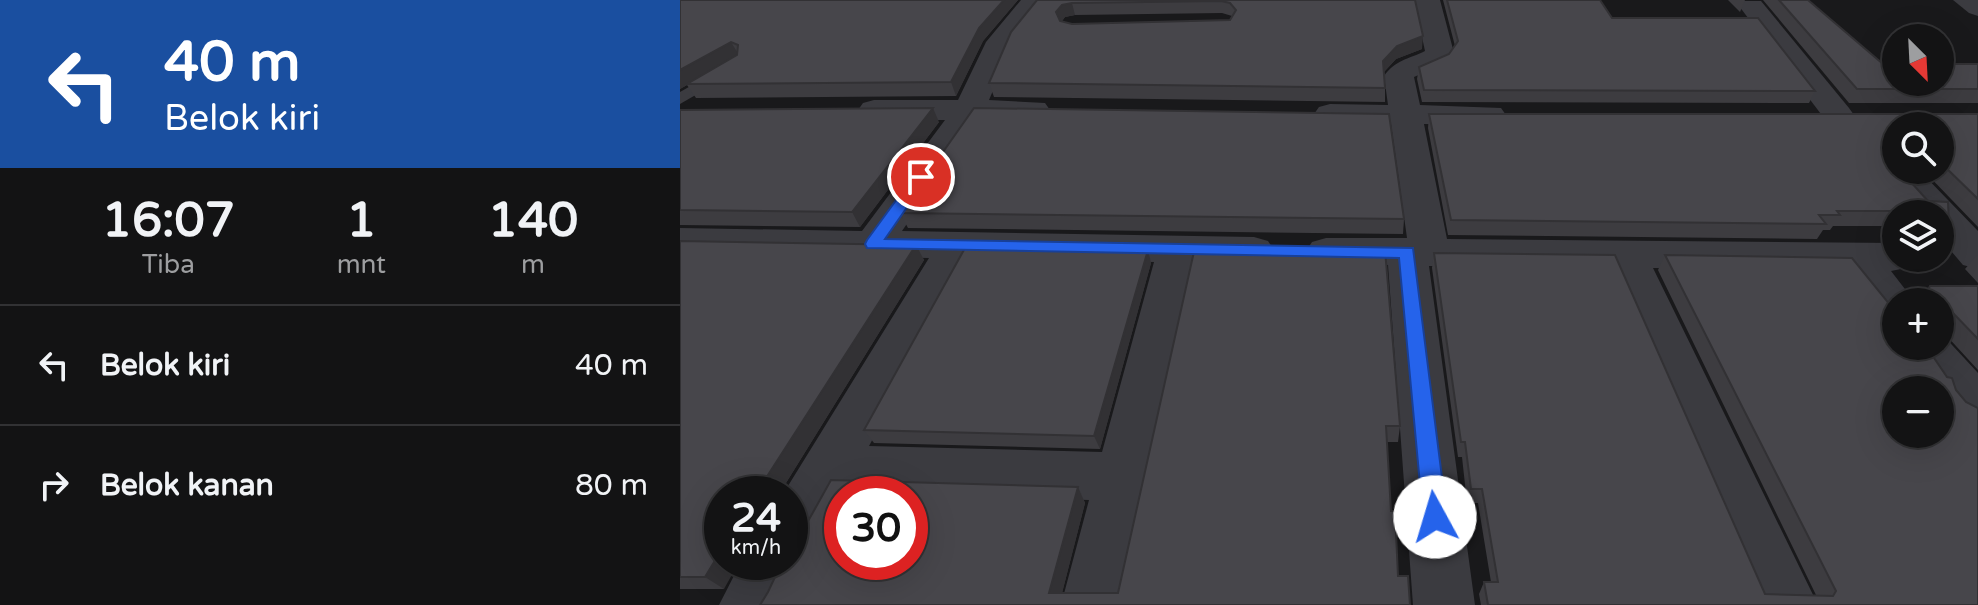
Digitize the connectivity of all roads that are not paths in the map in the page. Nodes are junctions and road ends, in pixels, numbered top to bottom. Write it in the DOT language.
graph roads {
  1 [pos="1034,0"];
  2 [pos="1427,0"];
  3 [pos="1966,0"];
  4 [pos="1752,6"];
  5 [pos="1978,8"];
  6 [pos="738,63"];
  7 [pos="680,99"];
  8 [pos="969,109"];
  9 [pos="726,110"];
  10 [pos="847,110"];
  11 [pos="1062,110"];
  12 [pos="680,111"];
  13 [pos="1296,114"];
  14 [pos="1405,115"];
  15 [pos="1514,115"];
  16 [pos="1862,135"];
  17 [pos="697,242"];
  18 [pos="873,244"];
  19 [pos="957,245"];
  20 [pos="1178,249"];
  21 [pos="1418,252"];
  22 [pos="1626,254"];
  23 [pos="1978,256"];
  24 [pos="1876,257"];
  25 [pos="1954,257"];
  26 [pos="680,277"];
  27 [pos="1888,288"];
  28 [pos="1939,360"];
  29 [pos="1978,409"];
  30 [pos="828,469"];
  31 [pos="1123,477"];
  32 [pos="808,504"];
  33 [pos="765,580"];
  34 [pos="750,605"];
  35 [pos="1092,605"];
  36 [pos="1444,605"];
  37 [pos="1787,605"];
  1 -- 8 [label="street"];
  2 -- 14 [label="street"];
  3 -- 5 [label="street"];
  4 -- 16 [label="street"];
  6 -- 7 [label="lane"];
  8 -- 10 [label="street"];
  8 -- 11 [label="street"];
  8 -- 18 [label="street"];
  9 -- 12 [label="street"];
  13 -- 14 [label="street"];
  14 -- 15 [label="street"];
  14 -- 21 [label="street"];
  16 -- 23 [label="street"];
  17 -- 18 [label="street"];
  17 -- 26 [label="street"];
  18 -- 19 [label="street"];
  19 -- 20 [label="street"];
  19 -- 30 [label="street"];
  20 -- 21 [label="street"];
  20 -- 31 [label="street"];
  21 -- 22 [label="street"];
  21 -- 36 [label="street"];
  22 -- 24 [label="street"];
  22 -- 37 [label="street"];
  23 -- 25 [label="street"];
  24 -- 27 [label="street"];
  28 -- 29 [label="street"];
  30 -- 31 [label="street"];
  30 -- 32 [label="street"];
  31 -- 35 [label="street"];
  33 -- 34 [label="street"];
}
